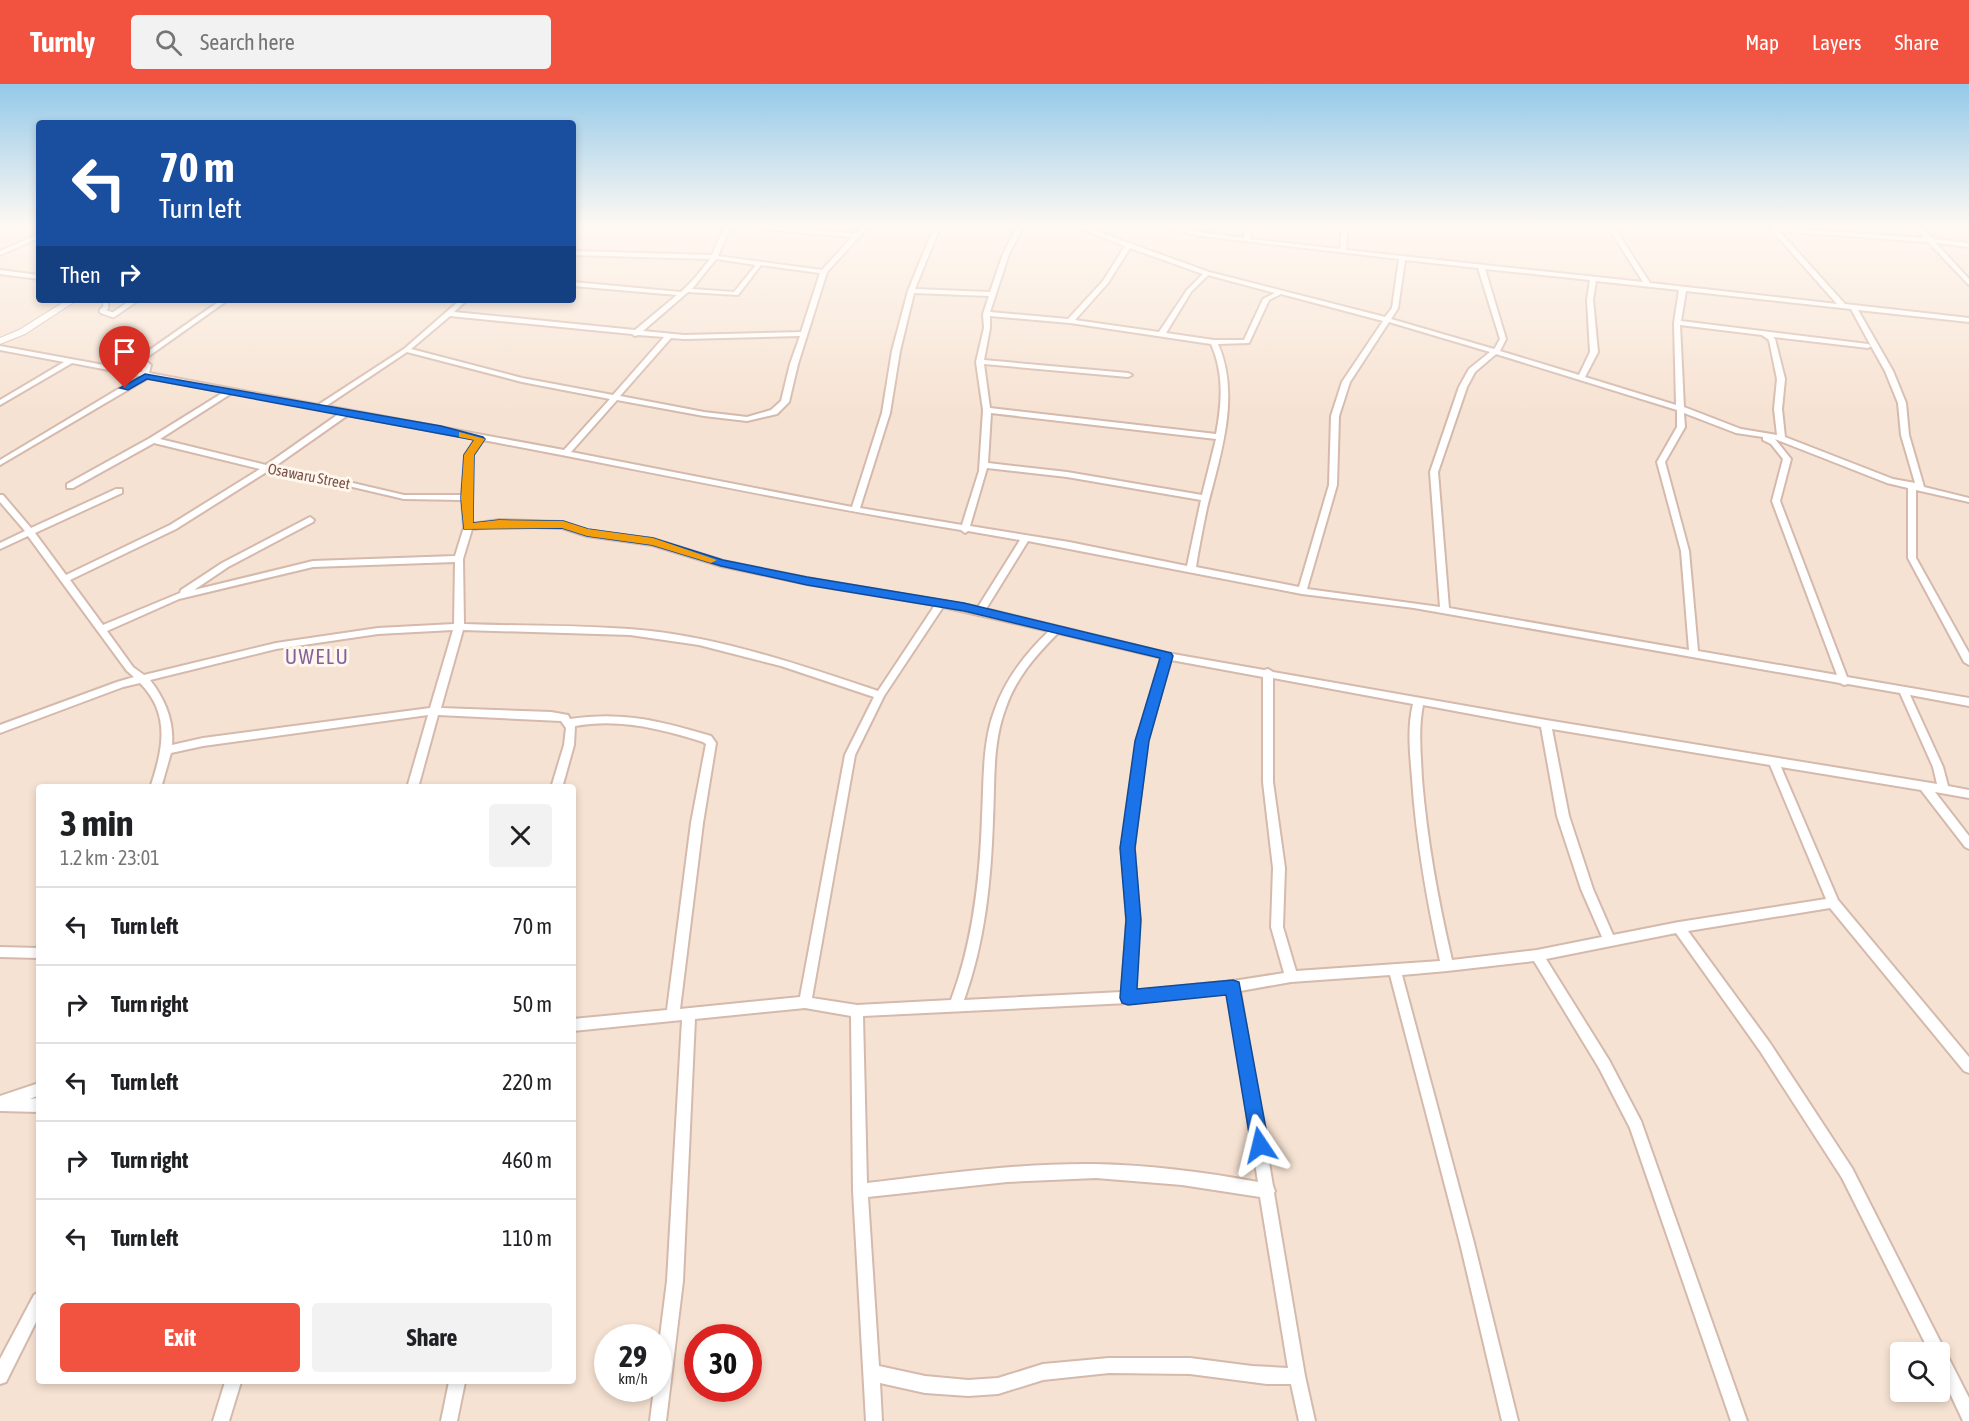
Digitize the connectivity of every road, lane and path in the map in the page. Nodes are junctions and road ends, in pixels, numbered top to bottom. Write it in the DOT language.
graph roads {
  1 [pos="647,289"];
  2 [pos="685,289"];
  3 [pos="740,289"];
  4 [pos="818,289"];
  5 [pos="993,289"];
  6 [pos="1099,289"];
  7 [pos="1191,289"];
  8 [pos="1271,289"];
  9 [pos="1398,289"];
  10 [pos="1488,289"];
  11 [pos="1592,289"];
  12 [pos="1683,289"];
  13 [pos="1696,289"];
  14 [pos="1828,289"];
  15 [pos="911,291"];
  16 [pos="683,292"];
  17 [pos="1281,292"];
  18 [pos="991,294"];
  19 [pos="68,303"];
  20 [pos="105,303"];
  21 [pos="130,303"];
  22 [pos="221,303"];
  23 [pos="461,303"];
  24 [pos="1842,305"];
  25 [pos="1853,308"];
  26 [pos="450,314"];
  27 [pos="986,314"];
  28 [pos="1389,320"];
  29 [pos="1969,320"];
  30 [pos="1070,321"];
  31 [pos="1677,323"];
  32 [pos="1162,333"];
  33 [pos="635,334"];
  34 [pos="803,334"];
  35 [pos="1762,334"];
  36 [pos="669,336"];
  37 [pos="0,340"];
  38 [pos="1214,342"];
  39 [pos="1868,346"];
  40 [pos="0,348"];
  41 [pos="406,350"];
  42 [pos="1495,351"];
  43 [pos="71,361"];
  44 [pos="980,362"];
  45 [pos="1128,375"];
  46 [pos="145,376"];
  47 [pos="1581,378"];
  48 [pos="229,392"];
  49 [pos="616,395"];
  50 [pos="0,403"];
  51 [pos="320,407"];
  52 [pos="1679,408"];
  53 [pos="987,410"];
  54 [pos="346,413"];
  55 [pos="1770,437"];
  56 [pos="1220,438"];
  57 [pos="1781,438"];
  58 [pos="480,439"];
  59 [pos="153,440"];
  60 [pos="566,453"];
  61 [pos="0,463"];
  62 [pos="983,465"];
  63 [pos="267,468"];
  64 [pos="70,486"];
  65 [pos="1916,486"];
  66 [pos="119,491"];
  67 [pos="0,497"];
  68 [pos="466,498"];
  69 [pos="1205,498"];
  70 [pos="1969,500"];
  71 [pos="855,510"];
  72 [pos="310,520"];
  73 [pos="468,526"];
  74 [pos="965,530"];
  75 [pos="31,533"];
  76 [pos="1025,539"];
  77 [pos="0,546"];
  78 [pos="459,559"];
  79 [pos="1191,570"];
  80 [pos="65,579"];
  81 [pos="1302,591"];
  82 [pos="176,597"];
  83 [pos="940,604"];
  84 [pos="980,611"];
  85 [pos="1446,611"];
  86 [pos="459,627"];
  87 [pos="103,629"];
  88 [pos="1055,630"];
  89 [pos="1694,655"];
  90 [pos="1167,656"];
  91 [pos="1969,662"];
  92 [pos="1268,672"];
  93 [pos="144,678"];
  94 [pos="1844,682"];
  95 [pos="1904,692"];
  96 [pos="880,695"];
  97 [pos="1419,700"];
  98 [pos="1969,702"];
  99 [pos="433,711"];
  100 [pos="568,723"];
  101 [pos="1546,724"];
  102 [pos="0,729"];
  103 [pos="167,750"];
  104 [pos="1774,762"];
  105 [pos="156,784"];
  106 [pos="413,784"];
  107 [pos="557,784"];
  108 [pos="1925,788"];
  109 [pos="1943,789"];
  110 [pos="1969,794"];
  111 [pos="1969,844"];
  112 [pos="1833,903"];
  113 [pos="1678,927"];
  114 [pos="1610,941"];
  115 [pos="0,952"];
  116 [pos="36,953"];
  117 [pos="1537,955"];
  118 [pos="1447,966"];
  119 [pos="1395,971"];
  120 [pos="1291,977"];
  121 [pos="1233,987"];
  122 [pos="1128,998"];
  123 [pos="805,1002"];
  124 [pos="955,1007"];
  125 [pos="857,1011"];
  126 [pos="689,1014"];
  127 [pos="673,1016"];
  128 [pos="576,1025"];
  129 [pos="1969,1067"];
  130 [pos="36,1090"];
  131 [pos="0,1105"];
  132 [pos="36,1105"];
  133 [pos="860,1191"];
  134 [pos="1268,1191"];
  135 [pos="36,1306"];
  136 [pos="1932,1342"];
  137 [pos="870,1372"];
  138 [pos="0,1376"];
  139 [pos="1297,1376"];
  140 [pos="1950,1377"];
  141 [pos="233,1384"];
  142 [pos="457,1384"];
  143 [pos="1969,1416"];
  144 [pos="221,1421"];
  145 [pos="449,1421"];
  146 [pos="658,1421"];
  147 [pos="874,1421"];
  148 [pos="1307,1421"];
  149 [pos="1510,1421"];
  150 [pos="1739,1421"];
  1 -- 16 [label="street"];
  2 -- 16 [label="street"];
  3 -- 16 [label="street"];
  4 -- 34 [label="street"];
  5 -- 18 [label="street"];
  6 -- 30 [label="street"];
  7 -- 32 [label="street"];
  8 -- 17 [label="street"];
  9 -- 28 [label="street"];
  10 -- 42 [label="street"];
  11 -- 47 [label="street"];
  12 -- 31 [label="street"];
  13 -- 24 [label="street"];
  14 -- 24 [label="street"];
  15 -- 18 [label="street"];
  15 -- 71 [label="street"];
  16 -- 33 [label="street"];
  17 -- 28 [label="street"];
  17 -- 38 [label="street"];
  18 -- 27 [label="street"];
  19 -- 37 [label="street"];
  20 -- 21 [label="street"];
  22 -- 46 [label="street"];
  23 -- 26 [label="street"];
  24 -- 25 [label="street"];
  25 -- 29 [label="street"];
  25 -- 65 [label="street"];
  26 -- 33 [label="street"];
  26 -- 41 [label="street"];
  27 -- 30 [label="street"];
  27 -- 44 [label="street"];
  28 -- 42 [label="street"];
  28 -- 81 [label="street"];
  30 -- 32 [label="street"];
  31 -- 35 [label="street"];
  31 -- 52 [label="street"];
  32 -- 38 [label="street"];
  33 -- 36 [label="street"];
  34 -- 36 [label="street"];
  34 -- 49 [label="street"];
  35 -- 39 [label="street"];
  35 -- 57 [label="street"];
  36 -- 49 [label="street"];
  38 -- 56 [label="street"];
  40 -- 43 [label="street"];
  41 -- 49 [label="street"];
  41 -- 51 [label="street"];
  42 -- 47 [label="street"];
  42 -- 85 [label="street"];
  43 -- 46 [label="street"];
  43 -- 50 [label="street"];
  44 -- 45 [label="street"];
  44 -- 53 [label="street"];
  46 -- 48 [label="street"];
  46 -- 61 [label="street"];
  47 -- 52 [label="street"];
  48 -- 51 [label="street"];
  48 -- 59 [label="street"];
  49 -- 60 [label="street"];
  51 -- 54 [label="street"];
  52 -- 55 [label="street"];
  52 -- 89 [label="street"];
  53 -- 56 [label="street"];
  53 -- 62 [label="street"];
  54 -- 58 [label="street"];
  54 -- 63 [label="street"];
  55 -- 57 [label="street"];
  55 -- 94 [label="street"];
  56 -- 69 [label="street"];
  57 -- 65 [label="street"];
  58 -- 60 [label="street"];
  58 -- 68 [label="street"];
  59 -- 63 [label="street, Osawaru Street"];
  59 -- 64 [label="street"];
  60 -- 71 [label="street"];
  62 -- 69 [label="street"];
  62 -- 74 [label="street"];
  63 -- 68 [label="street, Osawaru Street"];
  63 -- 80 [label="street"];
  65 -- 70 [label="street"];
  65 -- 91 [label="street"];
  66 -- 75 [label="street"];
  67 -- 75 [label="street"];
  68 -- 73 [label="street"];
  69 -- 79 [label="street"];
  71 -- 74 [label="street"];
  72 -- 82 [label="street"];
  73 -- 78 [label="street"];
  73 -- 83 [label="street"];
  74 -- 76 [label="street"];
  75 -- 77 [label="street"];
  75 -- 80 [label="street"];
  76 -- 79 [label="street"];
  76 -- 84 [label="street"];
  78 -- 82 [label="street"];
  78 -- 86 [label="street"];
  79 -- 81 [label="street"];
  80 -- 87 [label="street"];
  81 -- 85 [label="street"];
  82 -- 87 [label="street"];
  83 -- 84 [label="street"];
  83 -- 96 [label="street"];
  84 -- 88 [label="street"];
  85 -- 89 [label="street"];
  86 -- 93 [label="street"];
  86 -- 96 [label="street"];
  86 -- 99 [label="street"];
  87 -- 93 [label="street"];
  88 -- 90 [label="street"];
  88 -- 124 [label="street"];
  89 -- 94 [label="street"];
  90 -- 92 [label="street"];
  90 -- 122 [label="street"];
  92 -- 97 [label="street"];
  92 -- 120 [label="street"];
  93 -- 102 [label="street"];
  93 -- 103 [label="street"];
  94 -- 95 [label="street"];
  95 -- 98 [label="street"];
  95 -- 109 [label="street"];
  96 -- 123 [label="street"];
  97 -- 101 [label="street"];
  97 -- 118 [label="street"];
  99 -- 100 [label="street"];
  99 -- 103 [label="street"];
  99 -- 106 [label="street"];
  100 -- 107 [label="street"];
  100 -- 127 [label="street"];
  101 -- 104 [label="street"];
  101 -- 114 [label="street"];
  103 -- 105 [label="street"];
  104 -- 108 [label="street"];
  104 -- 112 [label="street"];
  108 -- 109 [label="street"];
  108 -- 111 [label="street"];
  109 -- 110 [label="street"];
  112 -- 113 [label="street"];
  112 -- 129 [label="street"];
  113 -- 114 [label="street"];
  113 -- 136 [label="street"];
  114 -- 117 [label="street"];
  115 -- 116 [label="street"];
  117 -- 118 [label="street"];
  117 -- 150 [label="street"];
  118 -- 119 [label="street"];
  119 -- 120 [label="street"];
  119 -- 149 [label="street"];
  120 -- 121 [label="street"];
  121 -- 122 [label="street"];
  121 -- 134 [label="street"];
  122 -- 124 [label="street"];
  123 -- 125 [label="street"];
  123 -- 126 [label="street"];
  124 -- 125 [label="street"];
  125 -- 133 [label="street"];
  126 -- 127 [label="street"];
  126 -- 146 [label="street"];
  127 -- 128 [label="street"];
  130 -- 131 [label="street"];
  131 -- 132 [label="street"];
  133 -- 134 [label="street"];
  133 -- 137 [label="street"];
  134 -- 139 [label="street"];
  135 -- 138 [label="street"];
  137 -- 139 [label="street"];
  137 -- 147 [label="street"];
  139 -- 148 [label="street"];
  140 -- 143 [label="street"];
  141 -- 144 [label="street"];
  142 -- 145 [label="street"];
}
